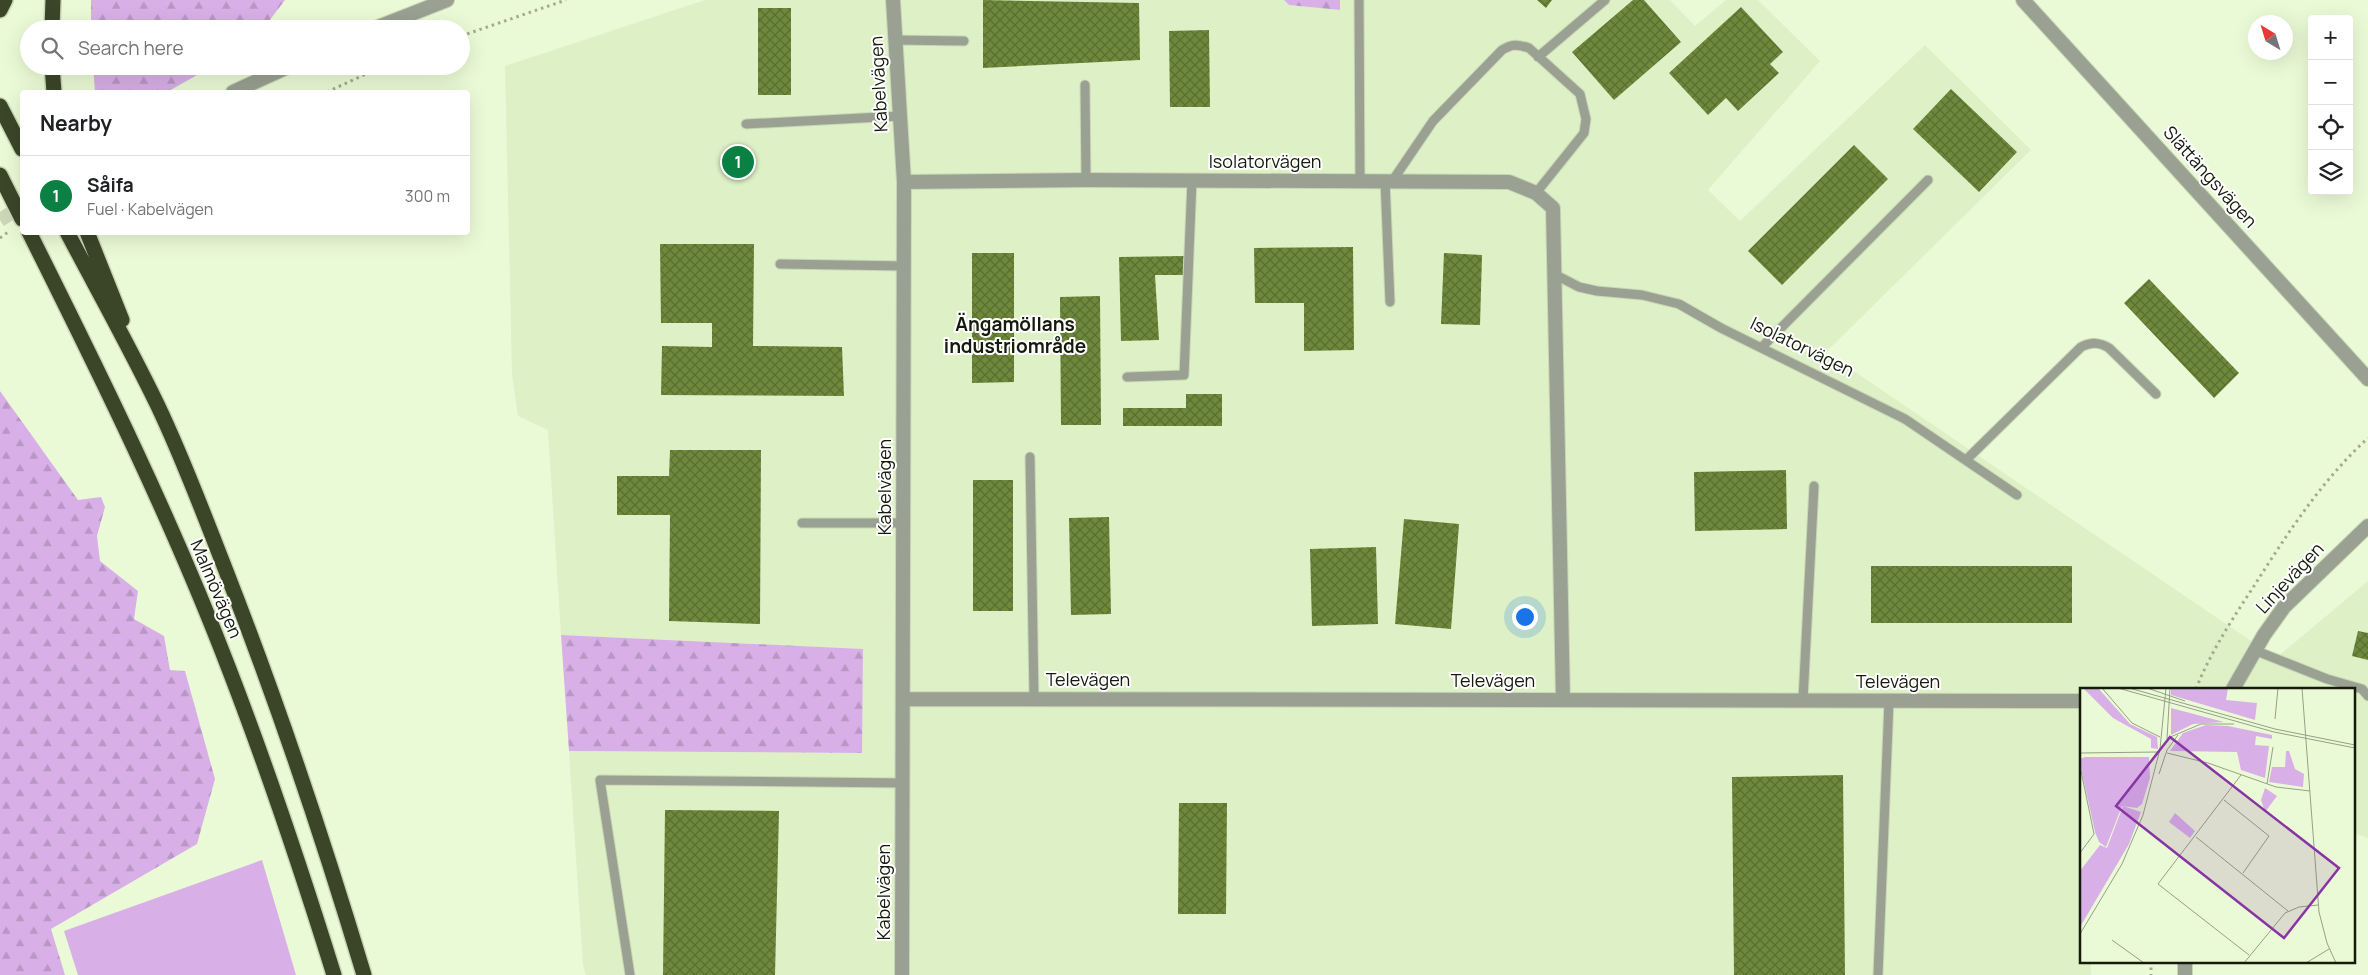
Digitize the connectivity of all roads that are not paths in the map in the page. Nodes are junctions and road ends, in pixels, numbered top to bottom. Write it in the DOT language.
graph roads {
  1 [pos="5,0"];
  2 [pos="53,0"];
  3 [pos="447,0"];
  4 [pos="893,0"];
  5 [pos="1359,0"];
  6 [pos="1605,0"];
  7 [pos="2024,0"];
  8 [pos="0,10"];
  9 [pos="52,20"];
  10 [pos="396,20"];
  11 [pos="896,40"];
  12 [pos="964,40"];
  13 [pos="1538,56"];
  14 [pos="53,75"];
  15 [pos="270,75"];
  16 [pos="1085,85"];
  17 [pos="54,90"];
  18 [pos="237,90"];
  19 [pos="0,106"];
  20 [pos="900,116"];
  21 [pos="746,124"];
  22 [pos="20,145"];
  23 [pos="0,175"];
  24 [pos="1086,180"];
  25 [pos="1192,180"];
  26 [pos="1389,180"];
  27 [pos="1928,180"];
  28 [pos="1360,181"];
  29 [pos="904,182"];
  30 [pos="1536,192"];
  31 [pos="20,215"];
  32 [pos="30,235"];
  33 [pos="69,235"];
  34 [pos="88,235"];
  35 [pos="780,264"];
  36 [pos="904,266"];
  37 [pos="1554,274"];
  38 [pos="1390,302"];
  39 [pos="1762,347"];
  40 [pos="1127,376"];
  41 [pos="2368,379"];
  42 [pos="2156,394"];
  43 [pos="157,404"];
  44 [pos="1030,456"];
  45 [pos="1966,460"];
  46 [pos="1814,486"];
  47 [pos="2017,495"];
  48 [pos="802,523"];
  49 [pos="904,523"];
  50 [pos="2368,526"];
  51 [pos="2254,650"];
  52 [pos="2234,688"];
  53 [pos="2368,696"];
  54 [pos="1034,698"];
  55 [pos="904,699"];
  56 [pos="1563,700"];
  57 [pos="1803,700"];
  58 [pos="1889,701"];
  59 [pos="2080,702"];
  60 [pos="904,783"];
  61 [pos="2185,962"];
  62 [pos="334,975"];
  63 [pos="364,975"];
  64 [pos="630,975"];
  65 [pos="902,975"];
  66 [pos="1878,975"];
  67 [pos="2185,975"];
  1 -- 8 [label="highway"];
  2 -- 9 [label="highway"];
  3 -- 10 [label="street"];
  4 -- 11 [label="street, Kabelvägen"];
  5 -- 28 [label="lane"];
  6 -- 13 [label="lane"];
  7 -- 41 [label="street, Slättängsvägen"];
  11 -- 12 [label="lane"];
  11 -- 20 [label="street, Kabelvägen"];
  13 -- 26 [label="lane"];
  13 -- 30 [label="lane"];
  14 -- 17 [label="highway"];
  15 -- 18 [label="street"];
  16 -- 24 [label="lane"];
  19 -- 22 [label="highway"];
  20 -- 21 [label="lane"];
  20 -- 29 [label="street, Kabelvägen"];
  23 -- 31 [label="highway"];
  24 -- 25 [label="street, Isolatorvägen"];
  24 -- 29 [label="street, Isolatorvägen"];
  25 -- 28 [label="street, Isolatorvägen"];
  25 -- 40 [label="lane"];
  26 -- 28 [label="street, Isolatorvägen"];
  26 -- 30 [label="street, Isolatorvägen"];
  26 -- 38 [label="lane"];
  27 -- 39 [label="lane"];
  29 -- 36 [label="street, Kabelvägen"];
  30 -- 37 [label="street, Isolatorvägen"];
  32 -- 62 [label="highway, Malmövägen"];
  33 -- 43 [label="highway, Malmövägen"];
  34 -- 43 [label="highway"];
  35 -- 36 [label="lane"];
  36 -- 49 [label="street, Kabelvägen"];
  37 -- 39 [label="lane, Isolatorvägen"];
  37 -- 56 [label="street, Isolatorvägen"];
  39 -- 45 [label="lane, Isolatorvägen"];
  42 -- 45 [label="lane"];
  43 -- 63 [label="highway, Malmövägen"];
  44 -- 54 [label="lane"];
  45 -- 47 [label="lane, Isolatorvägen"];
  46 -- 57 [label="lane"];
  48 -- 49 [label="lane"];
  49 -- 55 [label="street, Kabelvägen"];
  50 -- 51 [label="street, Linjevägen"];
  51 -- 52 [label="street, Linjevägen"];
  51 -- 53 [label="lane"];
  54 -- 55 [label="street, Televägen"];
  54 -- 56 [label="street, Televägen"];
  55 -- 60 [label="street, Kabelvägen"];
  56 -- 57 [label="street, Televägen"];
  57 -- 58 [label="street, Televägen"];
  58 -- 59 [label="street, Televägen"];
  58 -- 66 [label="lane"];
  60 -- 64 [label="lane"];
  60 -- 65 [label="street, Kabelvägen"];
  61 -- 67 [label="street"];
}
